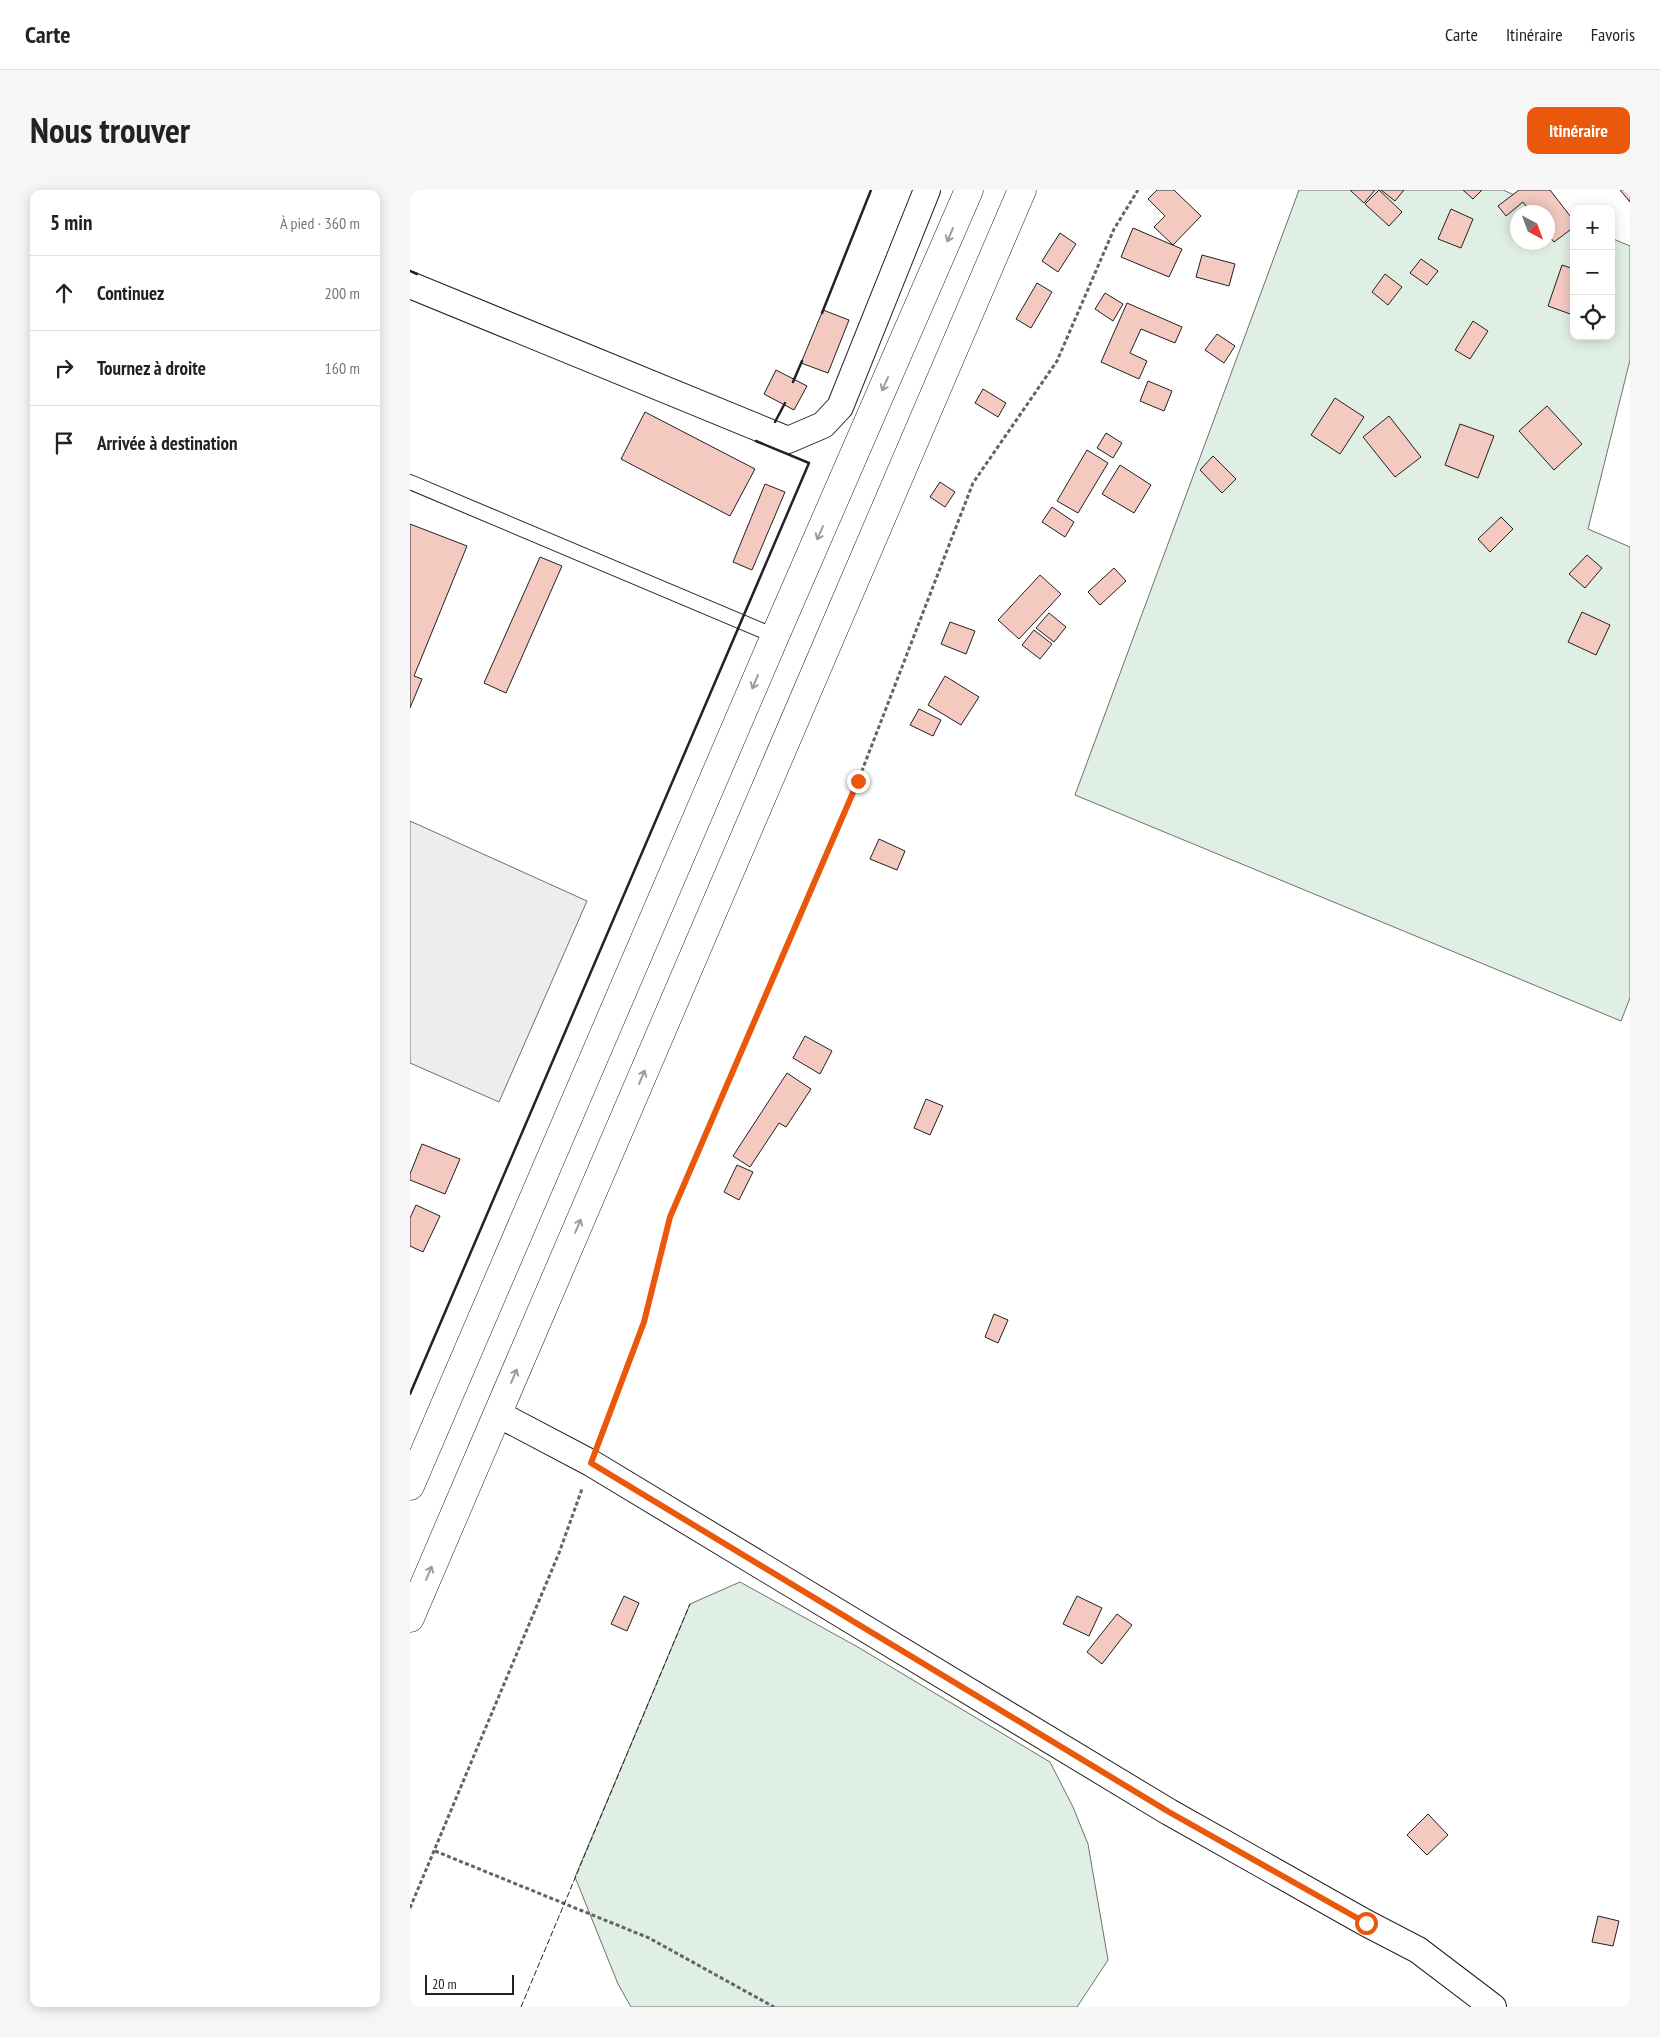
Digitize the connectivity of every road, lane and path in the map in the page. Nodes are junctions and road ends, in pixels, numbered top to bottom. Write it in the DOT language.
graph roads {
  1 [pos="927,190"];
  2 [pos="969,190"];
  3 [pos="1022,190"];
  4 [pos="1138,190"];
  5 [pos="410,285"];
  6 [pos="410,482"];
  7 [pos="775,636"];
  8 [pos="498,1414"];
  9 [pos="591,1463"];
  10 [pos="410,1486"];
  11 [pos="410,1618"];
  12 [pos="435,1851"];
  13 [pos="410,1908"];
  14 [pos="774,2007"];
  15 [pos="1493,2007"];
  1 -- 5 [label="street"];
  2 -- 7 [label="highway, one-way"];
  8 -- 3 [label="highway, one-way"];
  4 -- 9 [label="path"];
  6 -- 7 [label="lane"];
  7 -- 10 [label="highway, one-way"];
  8 -- 9 [label="street"];
  11 -- 8 [label="highway, one-way"];
  9 -- 12 [label="path"];
  9 -- 15 [label="street"];
  12 -- 13 [label="path"];
  12 -- 14 [label="path"];
}
